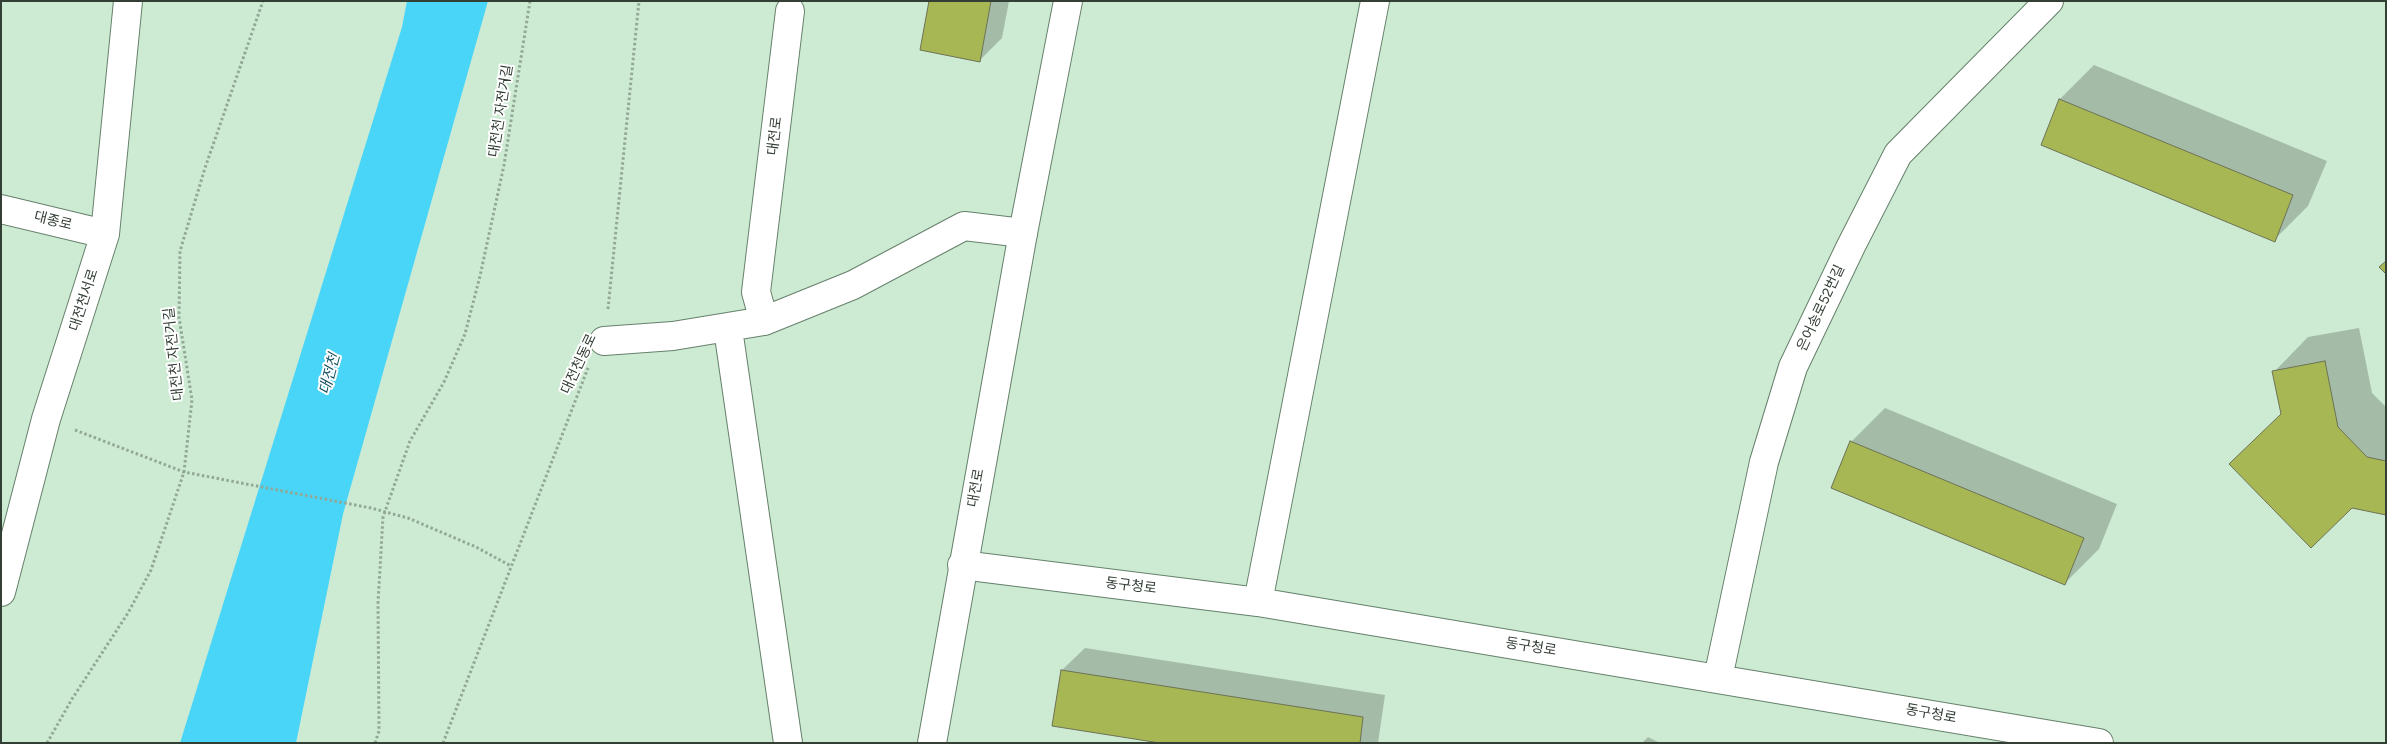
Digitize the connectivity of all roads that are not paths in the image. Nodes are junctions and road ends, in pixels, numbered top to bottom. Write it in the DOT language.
graph roads {
  1 [pos="128,1"];
  2 [pos="1068,1"];
  3 [pos="1375,1"];
  4 [pos="2049,1"];
  5 [pos="790,11"];
  6 [pos="1,209"];
  7 [pos="1022,233"];
  8 [pos="105,234"];
  9 [pos="764,321"];
  10 [pos="728,328"];
  11 [pos="604,341"];
  12 [pos="962,565"];
  13 [pos="1,592"];
  14 [pos="1258,602"];
  15 [pos="1718,678"];
  16 [pos="788,743"];
  17 [pos="932,743"];
  18 [pos="2099,743"];
  1 -- 8 [label="street, 대전천서로"];
  2 -- 7 [label="street, 대전로"];
  3 -- 14 [label="street"];
  4 -- 15 [label="street, 은어송로52번길"];
  5 -- 9 [label="street, 대전로"];
  6 -- 8 [label="street, 대종로"];
  7 -- 9 [label="street"];
  7 -- 12 [label="street, 대전로"];
  8 -- 13 [label="street, 대전천서로"];
  9 -- 10 [label="street"];
  10 -- 11 [label="street"];
  10 -- 16 [label="street"];
  12 -- 14 [label="street, 동구청로"];
  12 -- 17 [label="street, 대전로"];
  14 -- 15 [label="street, 동구청로"];
  15 -- 18 [label="street, 동구청로"];
}
